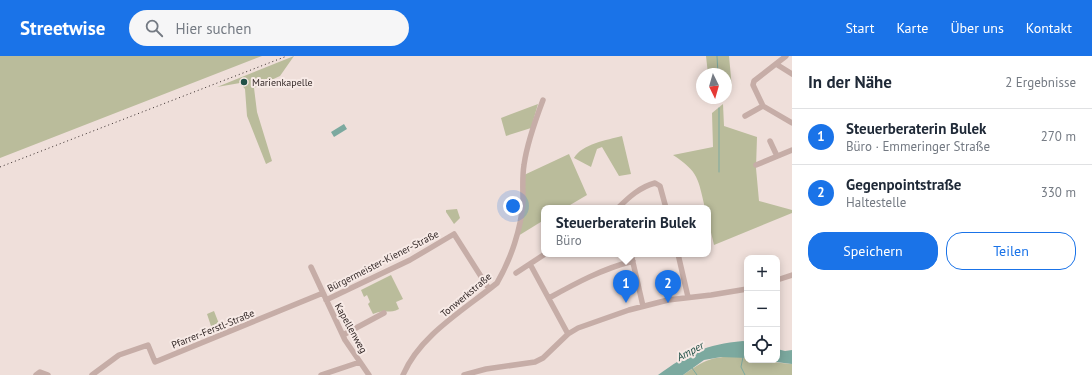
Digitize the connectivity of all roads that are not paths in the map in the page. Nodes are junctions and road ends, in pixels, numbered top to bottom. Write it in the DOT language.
graph roads {
  1 [pos="786,56"];
  2 [pos="776,64"];
  3 [pos="792,74"];
  4 [pos="543,100"];
  5 [pos="763,106"];
  6 [pos="746,116"];
  7 [pos="792,123"];
  8 [pos="770,141"];
  9 [pos="792,150"];
  10 [pos="778,156"];
  11 [pos="756,165"];
  12 [pos="621,205"];
  13 [pos="665,205"];
  14 [pos="541,257"];
  15 [pos="632,257"];
  16 [pos="679,257"];
  17 [pos="633,261"];
  18 [pos="530,264"];
  19 [pos="310,267"];
  20 [pos="516,273"];
  21 [pos="792,275"];
  22 [pos="780,279"];
  23 [pos="489,289"];
  24 [pos="744,290"];
  25 [pos="323,293"];
  26 [pos="688,297"];
  27 [pos="549,298"];
  28 [pos="326,300"];
  29 [pos="643,306"];
  30 [pos="384,313"];
  31 [pos="568,334"];
  32 [pos="343,335"];
  33 [pos="360,362"];
  34 [pos="38,374"];
  35 [pos="48,375"];
  36 [pos="92,375"];
  37 [pos="321,375"];
  38 [pos="369,375"];
  39 [pos="403,375"];
  40 [pos="464,375"];
  1 -- 2 [label="street"];
  2 -- 3 [label="street"];
  2 -- 5 [label="street"];
  4 -- 23 [label="street, Tonwerkstraße"];
  5 -- 6 [label="street"];
  5 -- 7 [label="street"];
  8 -- 10 [label="street"];
  9 -- 10 [label="street"];
  10 -- 11 [label="street"];
  12 -- 13 [label="street"];
  14 -- 18 [label="street"];
  15 -- 17 [label="street"];
  16 -- 26 [label="street"];
  17 -- 27 [label="street"];
  17 -- 29 [label="street"];
  18 -- 20 [label="street"];
  18 -- 27 [label="street"];
  19 -- 25 [label="street, Kapellenweg"];
  21 -- 22 [label="street"];
  23 -- 28 [label="street, Bürgermeister-Kiener-Straße"];
  23 -- 39 [label="street, Tonwerkstraße"];
  24 -- 26 [label="street"];
  25 -- 28 [label="street, Kapellenweg"];
  25 -- 36 [label="street, Pfarrer-Ferstl-Straße"];
  26 -- 29 [label="street"];
  27 -- 31 [label="street"];
  28 -- 32 [label="street, Kapellenweg"];
  29 -- 31 [label="street"];
  30 -- 32 [label="street"];
  31 -- 40 [label="street"];
  32 -- 33 [label="street, Kapellenweg"];
  33 -- 37 [label="street"];
  33 -- 38 [label="street, Kapellenweg"];
  34 -- 35 [label="street"];
}
